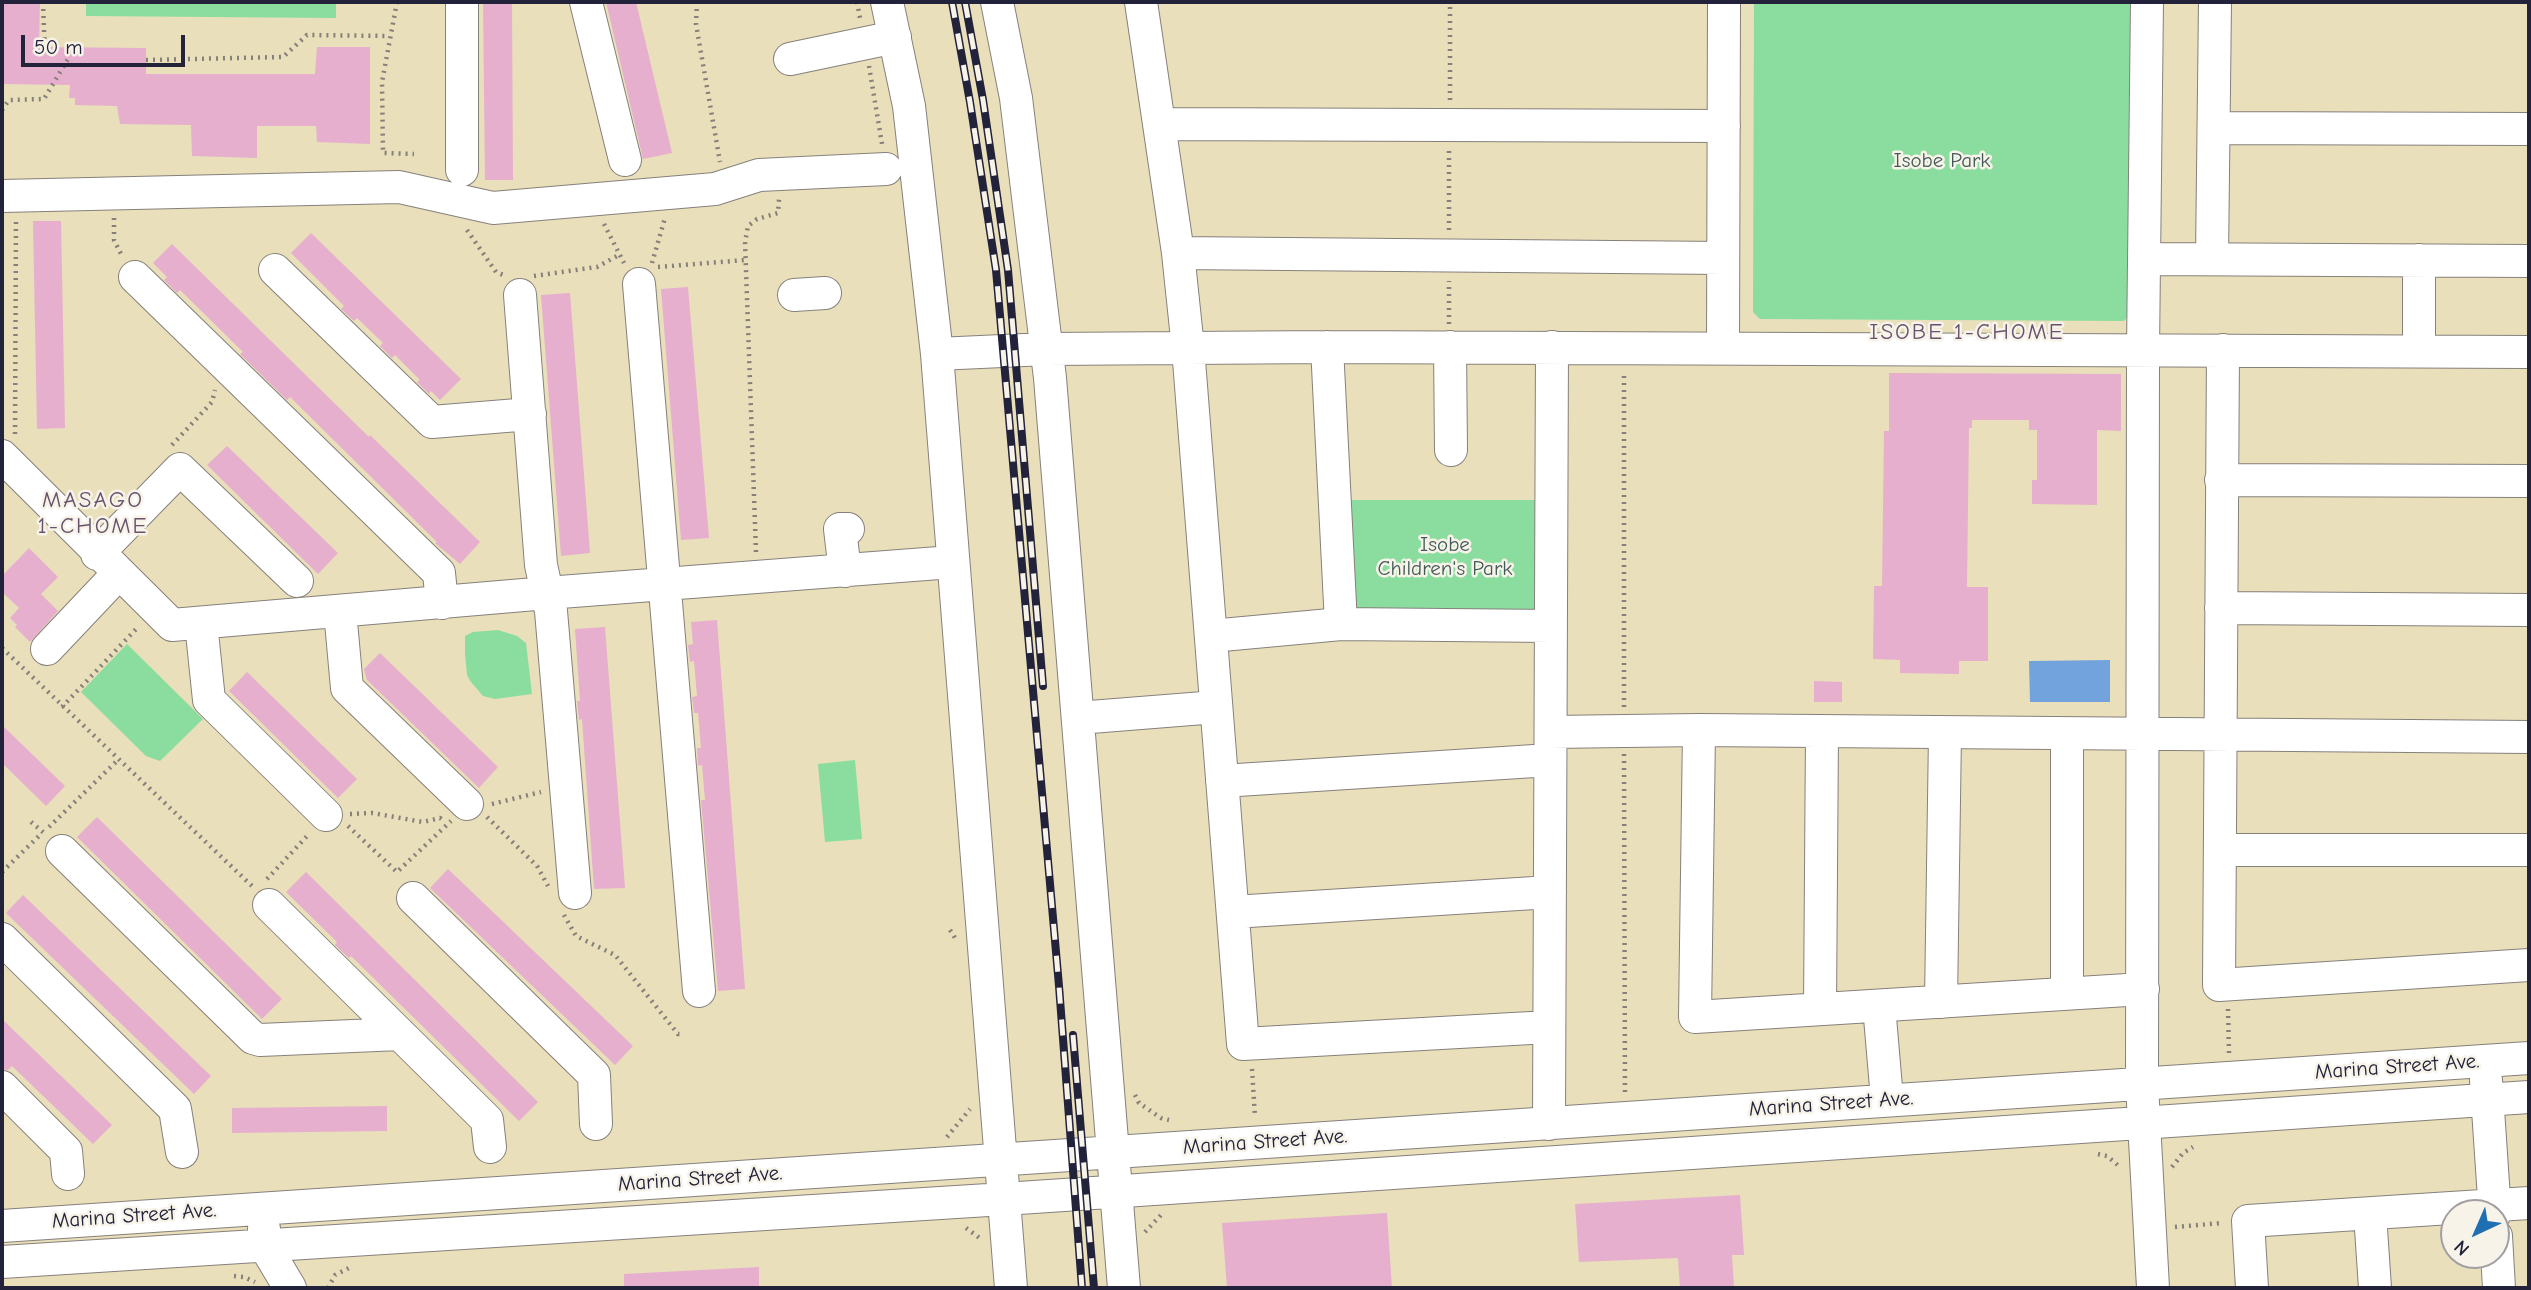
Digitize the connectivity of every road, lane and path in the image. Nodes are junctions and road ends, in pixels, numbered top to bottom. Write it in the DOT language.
graph roads {
  1 [pos="43,2"];
  2 [pos="397,2"];
  3 [pos="462,2"];
  4 [pos="586,2"];
  5 [pos="697,2"];
  6 [pos="887,2"];
  7 [pos="997,2"];
  8 [pos="1141,2"];
  9 [pos="1450,2"];
  10 [pos="1724,2"];
  11 [pos="2147,2"];
  12 [pos="2215,2"];
  13 [pos="389,36"];
  14 [pos="894,37"];
  15 [pos="69,51"];
  16 [pos="45,57"];
  17 [pos="790,59"];
  18 [pos="146,60"];
  19 [pos="869,65"];
  20 [pos="2,110"];
  21 [pos="1161,124"];
  22 [pos="1450,125"];
  23 [pos="1724,126"];
  24 [pos="2214,128"];
  25 [pos="2529,129"];
  26 [pos="414,154"];
  27 [pos="625,160"];
  28 [pos="886,169"];
  29 [pos="782,174"];
  30 [pos="459,185"];
  31 [pos="720,187"];
  32 [pos="120,193"];
  33 [pos="670,193"];
  34 [pos="9,195"];
  35 [pos="597,199"];
  36 [pos="1178,253"];
  37 [pos="619,255"];
  38 [pos="1449,256"];
  39 [pos="1723,258"];
  40 [pos="2145,259"];
  41 [pos="2212,259"];
  42 [pos="745,260"];
  43 [pos="2418,260"];
  44 [pos="2529,261"];
  45 [pos="275,270"];
  46 [pos="135,277"];
  47 [pos="639,284"];
  48 [pos="516,287"];
  49 [pos="825,293"];
  50 [pos="794,295"];
  51 [pos="1450,336"];
  52 [pos="1327,347"];
  53 [pos="1552,347"];
  54 [pos="1188,348"];
  55 [pos="1723,348"];
  56 [pos="1046,349"];
  57 [pos="2143,350"];
  58 [pos="2223,350"];
  59 [pos="2419,351"];
  60 [pos="2529,352"];
  61 [pos="937,354"];
  62 [pos="232,372"];
  63 [pos="530,414"];
  64 [pos="8,448"];
  65 [pos="169,448"];
  66 [pos="1451,450"];
  67 [pos="2221,480"];
  68 [pos="2529,481"];
  69 [pos="834,530"];
  70 [pos="756,560"];
  71 [pos="952,562"];
  72 [pos="108,564"];
  73 [pos="845,571"];
  74 [pos="297,581"];
  75 [pos="665,586"];
  76 [pos="547,593"];
  77 [pos="442,603"];
  78 [pos="2221,608"];
  79 [pos="2529,610"];
  80 [pos="340,611"];
  81 [pos="144,621"];
  82 [pos="201,623"];
  83 [pos="1341,624"];
  84 [pos="1551,626"];
  85 [pos="1211,636"];
  86 [pos="2,648"];
  87 [pos="47,649"];
  88 [pos="62,706"];
  89 [pos="1216,707"];
  90 [pos="1078,718"];
  91 [pos="1699,730"];
  92 [pos="1822,732"];
  93 [pos="1945,733"];
  94 [pos="2067,735"];
  95 [pos="2144,735"];
  96 [pos="2222,735"];
  97 [pos="2529,737"];
  98 [pos="1550,746"];
  99 [pos="119,759"];
  100 [pos="1223,781"];
  101 [pos="566,790"];
  102 [pos="467,812"];
  103 [pos="333,817"];
  104 [pos="2221,850"];
  105 [pos="2529,850"];
  106 [pos="62,851"];
  107 [pos="2,872"];
  108 [pos="1550,892"];
  109 [pos="575,893"];
  110 [pos="262,898"];
  111 [pos="412,898"];
  112 [pos="1233,912"];
  113 [pos="950,930"];
  114 [pos="2,939"];
  115 [pos="960,949"];
  116 [pos="2529,965"];
  117 [pos="2228,984"];
  118 [pos="2143,989"];
  119 [pos="699,991"];
  120 [pos="2067,993"];
  121 [pos="1941,1002"];
  122 [pos="1879,1006"];
  123 [pos="1820,1009"];
  124 [pos="1549,1027"];
  125 [pos="400,1034"];
  126 [pos="1250,1045"];
  127 [pos="2229,1054"];
  128 [pos="2529,1058"];
  129 [pos="2485,1061"];
  130 [pos="2143,1085"];
  131 [pos="2,1087"];
  132 [pos="2529,1097"];
  133 [pos="1887,1099"];
  134 [pos="2487,1100"];
  135 [pos="972,1101"];
  136 [pos="1255,1117"];
  137 [pos="2143,1123"];
  138 [pos="596,1124"];
  139 [pos="1549,1124"];
  140 [pos="936,1140"];
  141 [pos="2203,1146"];
  142 [pos="490,1147"];
  143 [pos="1114,1151"];
  144 [pos="182,1152"];
  145 [pos="2087,1155"];
  146 [pos="1001,1159"];
  147 [pos="68,1174"];
  148 [pos="2171,1174"];
  149 [pos="2125,1178"];
  150 [pos="1116,1191"];
  151 [pos="1004,1199"];
  152 [pos="2494,1199"];
  153 [pos="2529,1203"];
  154 [pos="262,1207"];
  155 [pos="2510,1211"];
  156 [pos="2173,1213"];
  157 [pos="2370,1214"];
  158 [pos="1162,1215"];
  159 [pos="2440,1216"];
  160 [pos="2248,1221"];
  161 [pos="2,1226"];
  162 [pos="2174,1227"];
  163 [pos="1144,1238"];
  164 [pos="2175,1239"];
  165 [pos="265,1246"];
  166 [pos="2,1262"];
  167 [pos="2498,1269"];
  168 [pos="228,1277"];
  169 [pos="254,1281"];
  170 [pos="250,1288"];
  171 [pos="260,1288"];
  172 [pos="290,1288"];
  173 [pos="1011,1288"];
  174 [pos="1125,1288"];
  175 [pos="2153,1288"];
  176 [pos="2252,1288"];
  177 [pos="2375,1288"];
  178 [pos="2499,1288"];
  1 -- 16 [label="path"];
  2 -- 13 [label="path"];
  3 -- 30 [label="street"];
  4 -- 27 [label="street"];
  5 -- 31 [label="path"];
  6 -- 14 [label="street"];
  7 -- 56 [label="street"];
  8 -- 21 [label="street"];
  9 -- 22 [label="path"];
  10 -- 23 [label="street"];
  11 -- 40 [label="street"];
  12 -- 24 [label="street"];
  13 -- 18 [label="path"];
  13 -- 26 [label="path"];
  14 -- 17 [label="street"];
  14 -- 61 [label="street"];
  15 -- 20 [label="path"];
  19 -- 28 [label="path"];
  21 -- 22 [label="street"];
  21 -- 36 [label="street"];
  22 -- 23 [label="street"];
  22 -- 38 [label="path"];
  23 -- 39 [label="street"];
  24 -- 25 [label="street"];
  24 -- 41 [label="street"];
  28 -- 29 [label="street"];
  29 -- 31 [label="street"];
  29 -- 42 [label="path"];
  30 -- 32 [label="street"];
  30 -- 35 [label="street"];
  30 -- 48 [label="path"];
  31 -- 33 [label="street"];
  32 -- 34 [label="street"];
  32 -- 46 [label="path"];
  33 -- 35 [label="street"];
  33 -- 42 [label="path"];
  34 -- 64 [label="path"];
  35 -- 37 [label="path"];
  36 -- 38 [label="street"];
  36 -- 54 [label="street"];
  37 -- 47 [label="path"];
  37 -- 48 [label="path"];
  38 -- 39 [label="street"];
  38 -- 51 [label="path"];
  39 -- 55 [label="street"];
  40 -- 41 [label="street"];
  40 -- 57 [label="street"];
  41 -- 43 [label="street"];
  42 -- 70 [label="path"];
  43 -- 44 [label="street"];
  43 -- 59 [label="street"];
  45 -- 63 [label="street"];
  46 -- 62 [label="street"];
  47 -- 75 [label="street"];
  48 -- 63 [label="street"];
  49 -- 50 [label="street"];
  51 -- 52 [label="street"];
  51 -- 53 [label="street"];
  51 -- 66 [label="street"];
  52 -- 54 [label="street"];
  52 -- 83 [label="street"];
  53 -- 55 [label="street"];
  53 -- 84 [label="street"];
  54 -- 56 [label="street"];
  54 -- 85 [label="street"];
  55 -- 57 [label="street"];
  56 -- 61 [label="street"];
  56 -- 90 [label="street"];
  57 -- 58 [label="street"];
  57 -- 95 [label="street"];
  58 -- 59 [label="street"];
  58 -- 67 [label="street"];
  59 -- 60 [label="street"];
  61 -- 71 [label="street"];
  62 -- 65 [label="path"];
  62 -- 77 [label="street"];
  63 -- 76 [label="street"];
  64 -- 72 [label="street"];
  67 -- 68 [label="street"];
  67 -- 78 [label="street"];
  69 -- 73 [label="street"];
  71 -- 73 [label="street"];
  71 -- 146 [label="street"];
  72 -- 74 [label="street"];
  72 -- 82 [label="street"];
  72 -- 87 [label="street"];
  73 -- 75 [label="street"];
  75 -- 76 [label="street"];
  75 -- 119 [label="street"];
  76 -- 77 [label="street"];
  76 -- 101 [label="street"];
  77 -- 80 [label="street"];
  78 -- 79 [label="street"];
  78 -- 96 [label="street"];
  80 -- 82 [label="street"];
  80 -- 102 [label="street"];
  81 -- 88 [label="path"];
  82 -- 103 [label="street"];
  83 -- 84 [label="street"];
  83 -- 85 [label="street"];
  84 -- 98 [label="street"];
  85 -- 89 [label="street"];
  86 -- 88 [label="path"];
  88 -- 99 [label="path"];
  89 -- 90 [label="street"];
  89 -- 100 [label="street"];
  90 -- 143 [label="street"];
  91 -- 92 [label="street"];
  91 -- 98 [label="street"];
  91 -- 123 [label="street"];
  92 -- 93 [label="street"];
  92 -- 123 [label="street"];
  93 -- 94 [label="street"];
  93 -- 121 [label="street"];
  94 -- 95 [label="street"];
  94 -- 120 [label="street"];
  95 -- 96 [label="street"];
  95 -- 118 [label="street"];
  96 -- 97 [label="street"];
  96 -- 104 [label="street"];
  98 -- 100 [label="street"];
  98 -- 108 [label="street"];
  99 -- 107 [label="path"];
  99 -- 110 [label="path"];
  100 -- 112 [label="street"];
  101 -- 102 [label="path"];
  101 -- 109 [label="street"];
  102 -- 103 [label="path"];
  102 -- 103 [label="path"];
  103 -- 110 [label="path"];
  104 -- 105 [label="street"];
  104 -- 117 [label="street"];
  106 -- 125 [label="street"];
  108 -- 112 [label="street"];
  108 -- 124 [label="street"];
  110 -- 125 [label="street"];
  111 -- 138 [label="street"];
  112 -- 126 [label="street"];
  113 -- 115 [label="path"];
  114 -- 144 [label="street"];
  116 -- 117 [label="street"];
  117 -- 127 [label="path"];
  118 -- 120 [label="street"];
  118 -- 130 [label="street"];
  120 -- 121 [label="street"];
  121 -- 122 [label="street"];
  122 -- 123 [label="street"];
  122 -- 133 [label="street"];
  124 -- 126 [label="street"];
  124 -- 139 [label="street"];
  125 -- 142 [label="street"];
  126 -- 136 [label="path"];
  128 -- 129 [label="street, Marina Street Ave."];
  129 -- 130 [label="street, Marina Street Ave."];
  129 -- 134 [label="street"];
  130 -- 133 [label="street, Marina Street Ave."];
  130 -- 137 [label="street"];
  131 -- 147 [label="street"];
  132 -- 134 [label="street, Marina Street Ave."];
  133 -- 139 [label="street, Marina Street Ave."];
  134 -- 137 [label="street, Marina Street Ave."];
  134 -- 152 [label="street"];
  135 -- 140 [label="path"];
  137 -- 150 [label="street, Marina Street Ave."];
  137 -- 175 [label="street"];
  139 -- 143 [label="street, Marina Street Ave."];
  141 -- 148 [label="path"];
  143 -- 146 [label="street, Marina Street Ave."];
  143 -- 150 [label="street"];
  145 -- 149 [label="path"];
  146 -- 151 [label="street"];
  146 -- 154 [label="street, Marina Street Ave."];
  150 -- 151 [label="street, Marina Street Ave."];
  150 -- 174 [label="street"];
  151 -- 165 [label="street, Marina Street Ave."];
  151 -- 173 [label="street"];
  153 -- 155 [label="street"];
  154 -- 161 [label="street, Marina Street Ave."];
  154 -- 165 [label="street"];
  156 -- 162 [label="path"];
  157 -- 159 [label="street"];
  157 -- 160 [label="street"];
  157 -- 177 [label="street"];
  158 -- 163 [label="path"];
  160 -- 162 [label="path"];
  160 -- 176 [label="street"];
  162 -- 164 [label="path"];
  165 -- 166 [label="street, Marina Street Ave."];
  165 -- 172 [label="street"];
  167 -- 178 [label="street"];
  168 -- 169 [label="path"];
  169 -- 170 [label="path"];
  169 -- 171 [label="path"];
}
